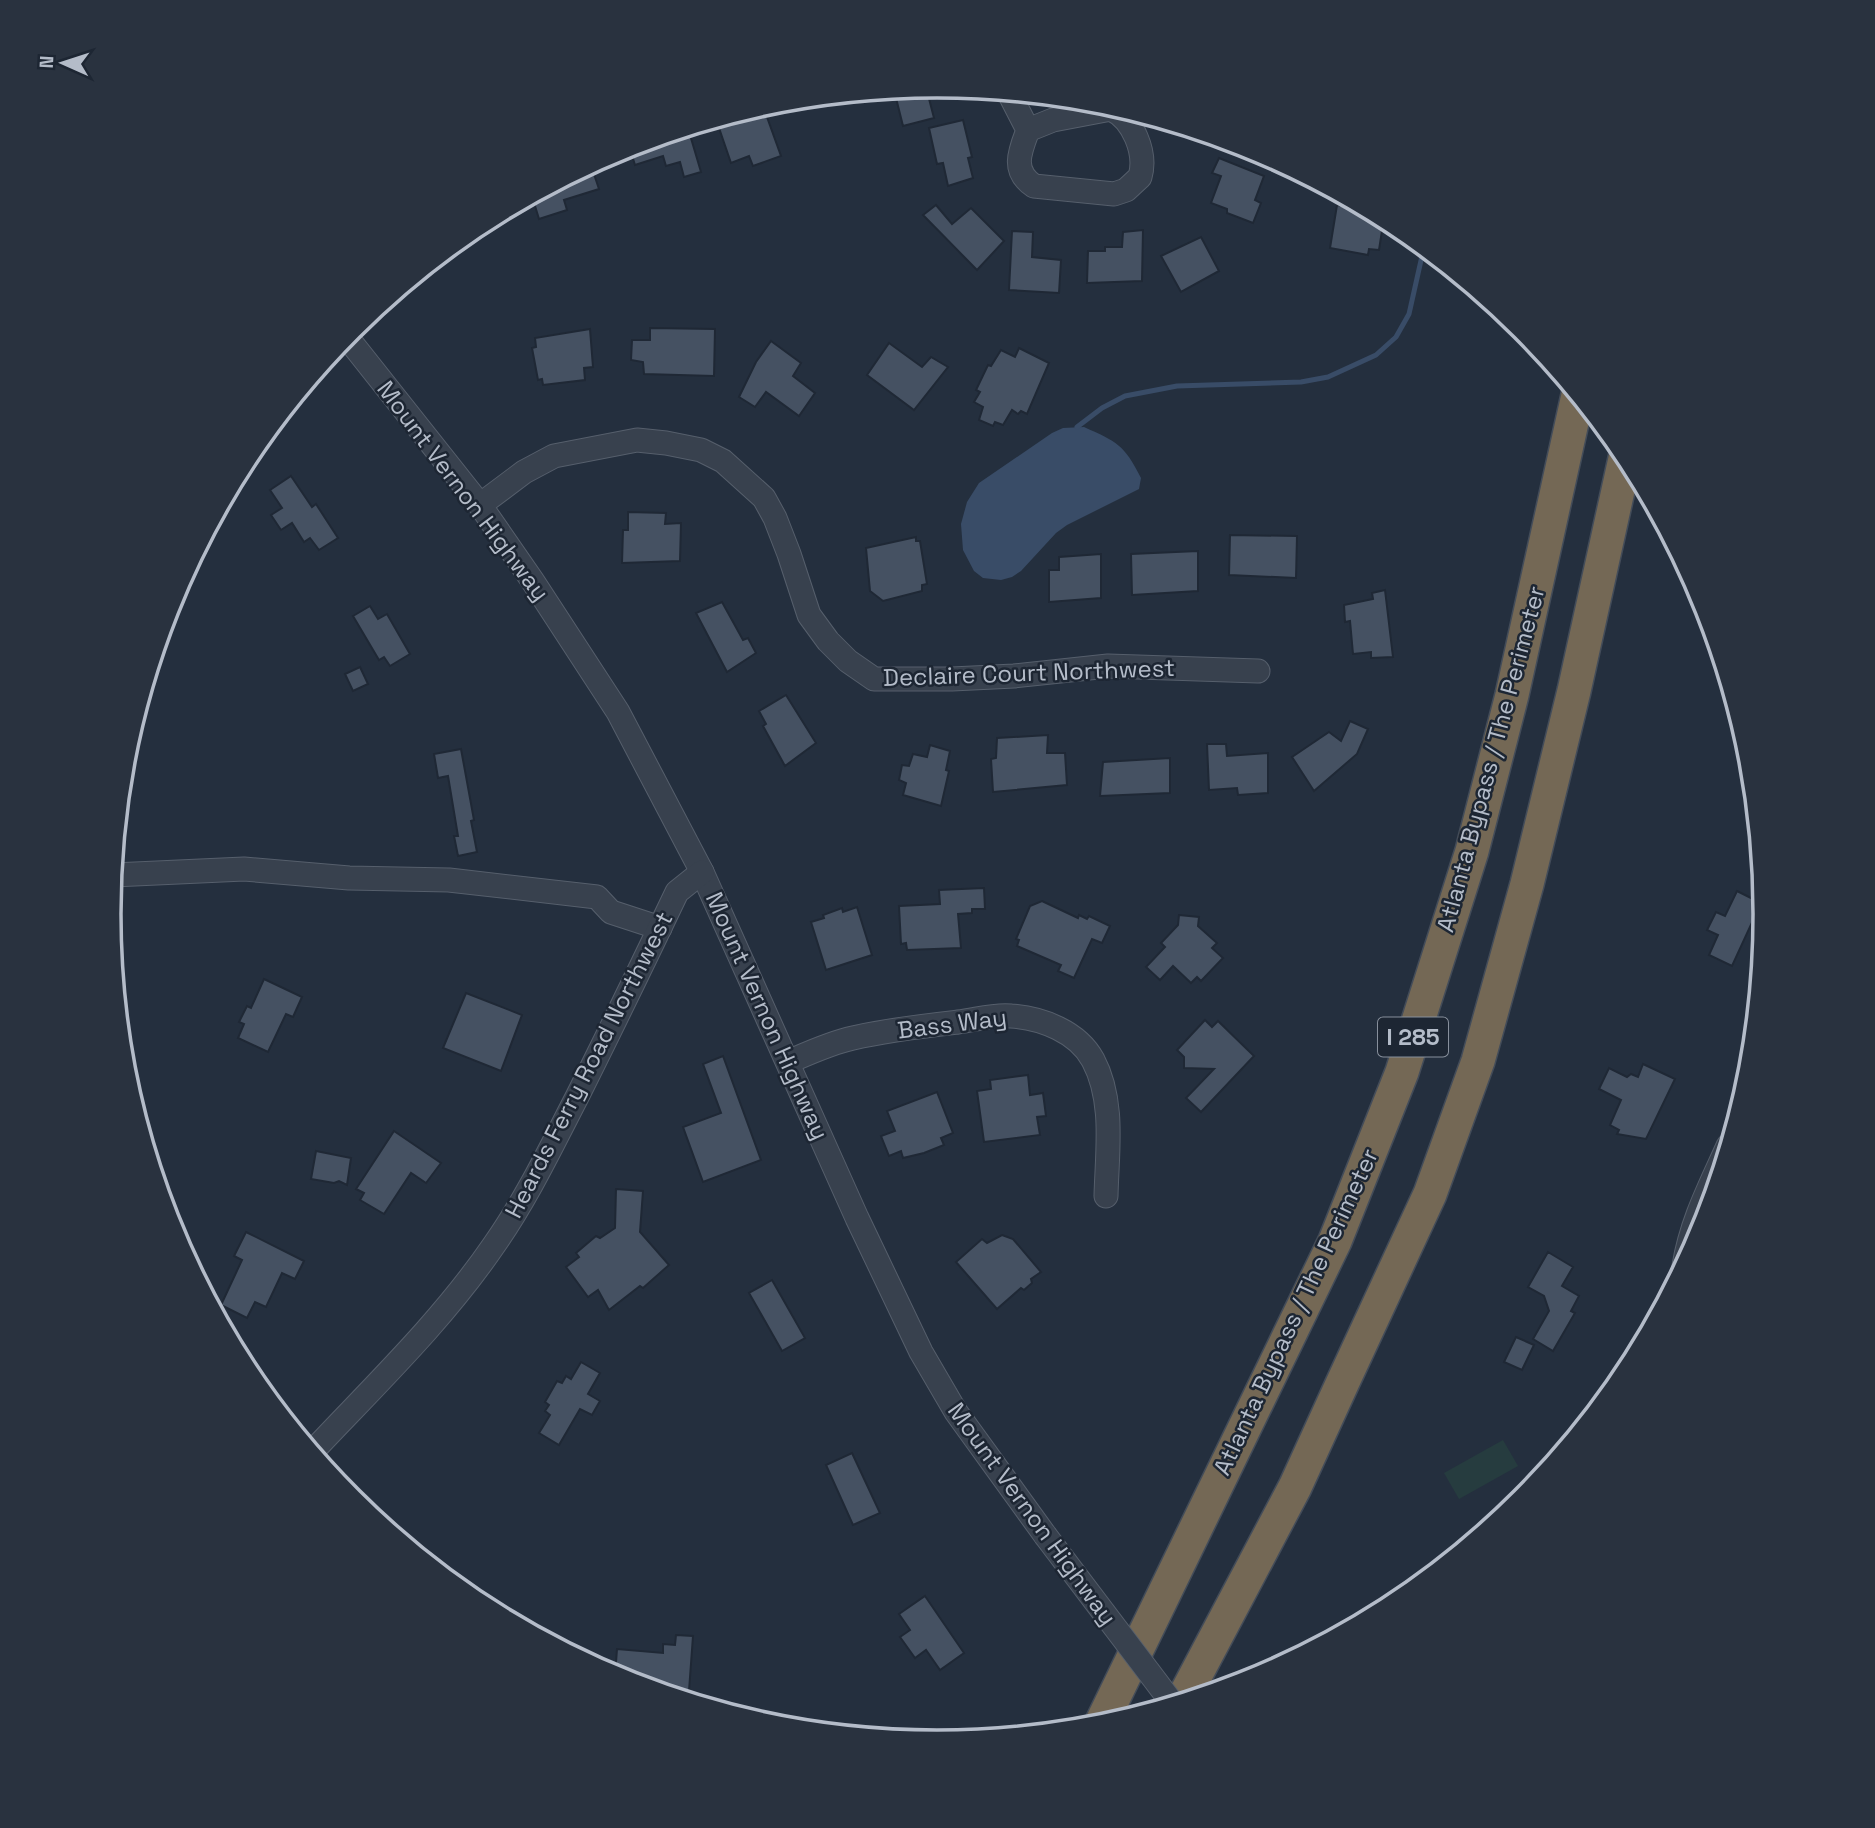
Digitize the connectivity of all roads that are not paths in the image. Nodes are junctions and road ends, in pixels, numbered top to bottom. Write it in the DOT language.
graph roads {
  1 [pos="1014,102"];
  2 [pos="1090,113"];
  3 [pos="1127,121"];
  4 [pos="1028,130"];
  5 [pos="354,345"];
  6 [pos="1576,406"];
  7 [pos="1622,471"];
  8 [pos="480,505"];
  9 [pos="1258,671"];
  10 [pos="702,872"];
  11 [pos="122,875"];
  12 [pos="660,928"];
  13 [pos="788,1062"];
  14 [pos="1106,1196"];
  15 [pos="318,1445"];
  16 [pos="1187,1691"];
  17 [pos="1167,1697"];
  18 [pos="1107,1712"];
  1 -- 4 [label="street"];
  2 -- 4 [label="street"];
  3 -- 4 [label="street"];
  5 -- 8 [label="street, Mount Vernon Highway"];
  6 -- 18 [label="highway, Atlanta Bypass / The Perimeter / I 285"];
  7 -- 16 [label="highway, I 285"];
  8 -- 9 [label="street, Declaire Court Northwest"];
  8 -- 10 [label="street, Mount Vernon Highway"];
  10 -- 12 [label="street, Heards Ferry Road Northwest"];
  10 -- 13 [label="street, Mount Vernon Highway"];
  11 -- 12 [label="street"];
  12 -- 15 [label="street, Heards Ferry Road Northwest"];
  13 -- 14 [label="street, Bass Way"];
  13 -- 17 [label="street, Mount Vernon Highway, bridge"];
}
